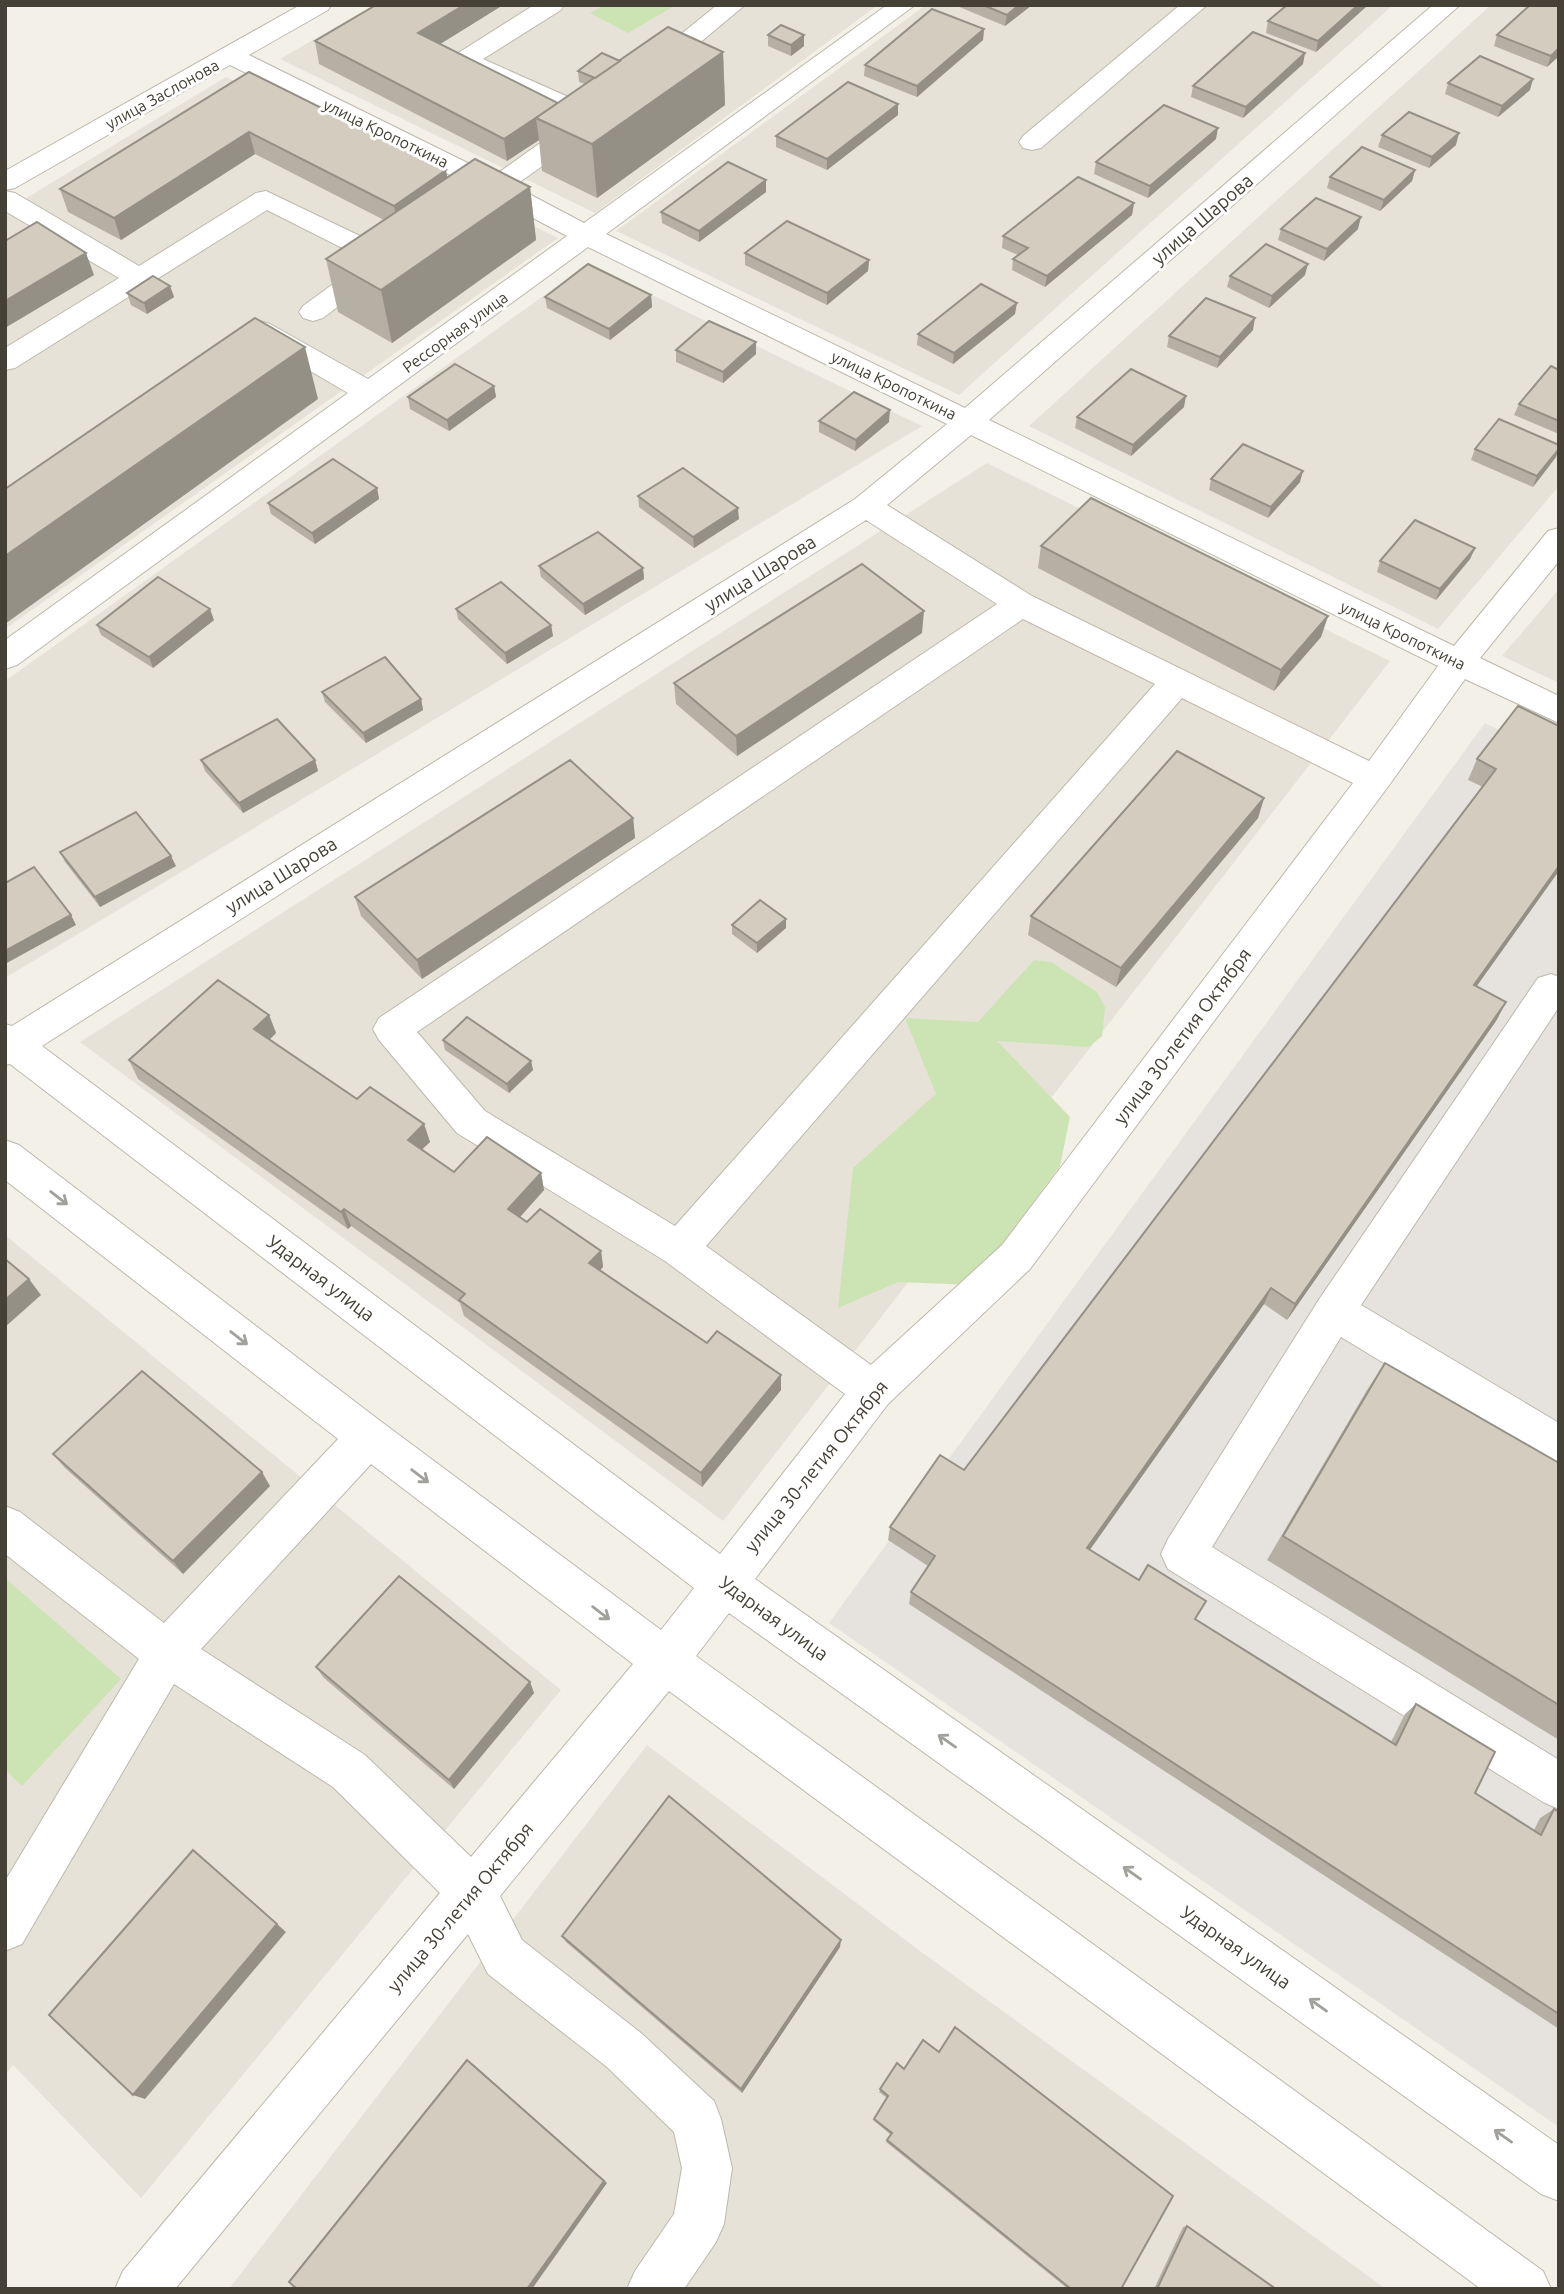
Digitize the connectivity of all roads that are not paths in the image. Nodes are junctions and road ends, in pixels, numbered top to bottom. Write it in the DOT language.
graph roads {
  1 [pos="319,5"];
  2 [pos="552,5"];
  3 [pos="733,5"];
  4 [pos="903,5"];
  5 [pos="1195,5"];
  6 [pos="1448,5"];
  7 [pos="231,55"];
  8 [pos="612,102"];
  9 [pos="1032,142"];
  10 [pos="5,182"];
  11 [pos="498,188"];
  12 [pos="5,199"];
  13 [pos="453,216"];
  14 [pos="588,236"];
  15 [pos="420,237"];
  16 [pos="386,259"];
  17 [pos="139,278"];
  18 [pos="313,312"];
  19 [pos="233,343"];
  20 [pos="5,361"];
  21 [pos="372,393"];
  22 [pos="969,421"];
  23 [pos="866,506"];
  24 [pos="1559,539"];
  25 [pos="1021,604"];
  26 [pos="1144,628"];
  27 [pos="1120,653"];
  28 [pos="5,657"];
  29 [pos="1459,662"];
  30 [pos="1177,681"];
  31 [pos="1559,711"];
  32 [pos="1375,779"];
  33 [pos="1551,989"];
  34 [pos="8,1045"];
  35 [pos="5,1157"];
  36 [pos="679,1250"];
  37 [pos="1334,1311"];
  38 [pos="873,1390"];
  39 [pos="368,1437"];
  40 [pos="1559,1446"];
  41 [pos="5,1527"];
  42 [pos="723,1583"];
  43 [pos="167,1653"];
  44 [pos="665,1661"];
  45 [pos="1559,1786"];
  46 [pos="472,1892"];
  47 [pos="5,1927"];
  48 [pos="1559,2176"];
  49 [pos="141,2289"];
  50 [pos="653,2289"];
  51 [pos="1525,2289"];
  1 -- 7 [label="street, улица Заслонова"];
  2 -- 8 [label="street"];
  3 -- 8 [label="street"];
  4 -- 14 [label="street, Рессорная улица"];
  5 -- 9 [label="street"];
  6 -- 22 [label="street, улица Шарова"];
  7 -- 10 [label="street, улица Заслонова"];
  7 -- 11 [label="street, улица Кропоткина"];
  8 -- 11 [label="street"];
  11 -- 13 [label="street"];
  11 -- 14 [label="street, улица Кропоткина"];
  12 -- 17 [label="street"];
  14 -- 21 [label="street, Рессорная улица"];
  14 -- 22 [label="street, улица Кропоткина"];
  15 -- 16 [label="street"];
  16 -- 17 [label="street"];
  16 -- 18 [label="street"];
  17 -- 20 [label="street"];
  19 -- 21 [label="street"];
  21 -- 28 [label="street, Рессорная улица"];
  22 -- 23 [label="street, улица Шарова"];
  22 -- 29 [label="street, улица Кропоткина"];
  23 -- 25 [label="street"];
  23 -- 34 [label="street, улица Шарова"];
  24 -- 29 [label="street, улица 30-летия Октября"];
  25 -- 27 [label="street"];
  25 -- 36 [label="street"];
  26 -- 27 [label="street"];
  27 -- 30 [label="street"];
  29 -- 31 [label="street, улица Кропоткина"];
  29 -- 32 [label="street, улица 30-летия Октября"];
  30 -- 32 [label="street"];
  30 -- 36 [label="street"];
  32 -- 38 [label="street, улица 30-летия Октября"];
  33 -- 37 [label="street"];
  34 -- 42 [label="street, Ударная улица"];
  35 -- 39 [label="street, one-way"];
  36 -- 38 [label="street"];
  37 -- 40 [label="street"];
  37 -- 45 [label="street"];
  38 -- 42 [label="street, улица 30-летия Октября"];
  39 -- 43 [label="street"];
  39 -- 44 [label="street, one-way"];
  41 -- 43 [label="street"];
  42 -- 44 [label="street, улица 30-летия Октября"];
  48 -- 42 [label="street, Ударная улица, one-way"];
  43 -- 46 [label="street"];
  43 -- 47 [label="street"];
  44 -- 46 [label="street, улица 30-летия Октября"];
  44 -- 51 [label="street"];
  46 -- 49 [label="street, улица 30-летия Октября"];
  46 -- 50 [label="street"];
}
